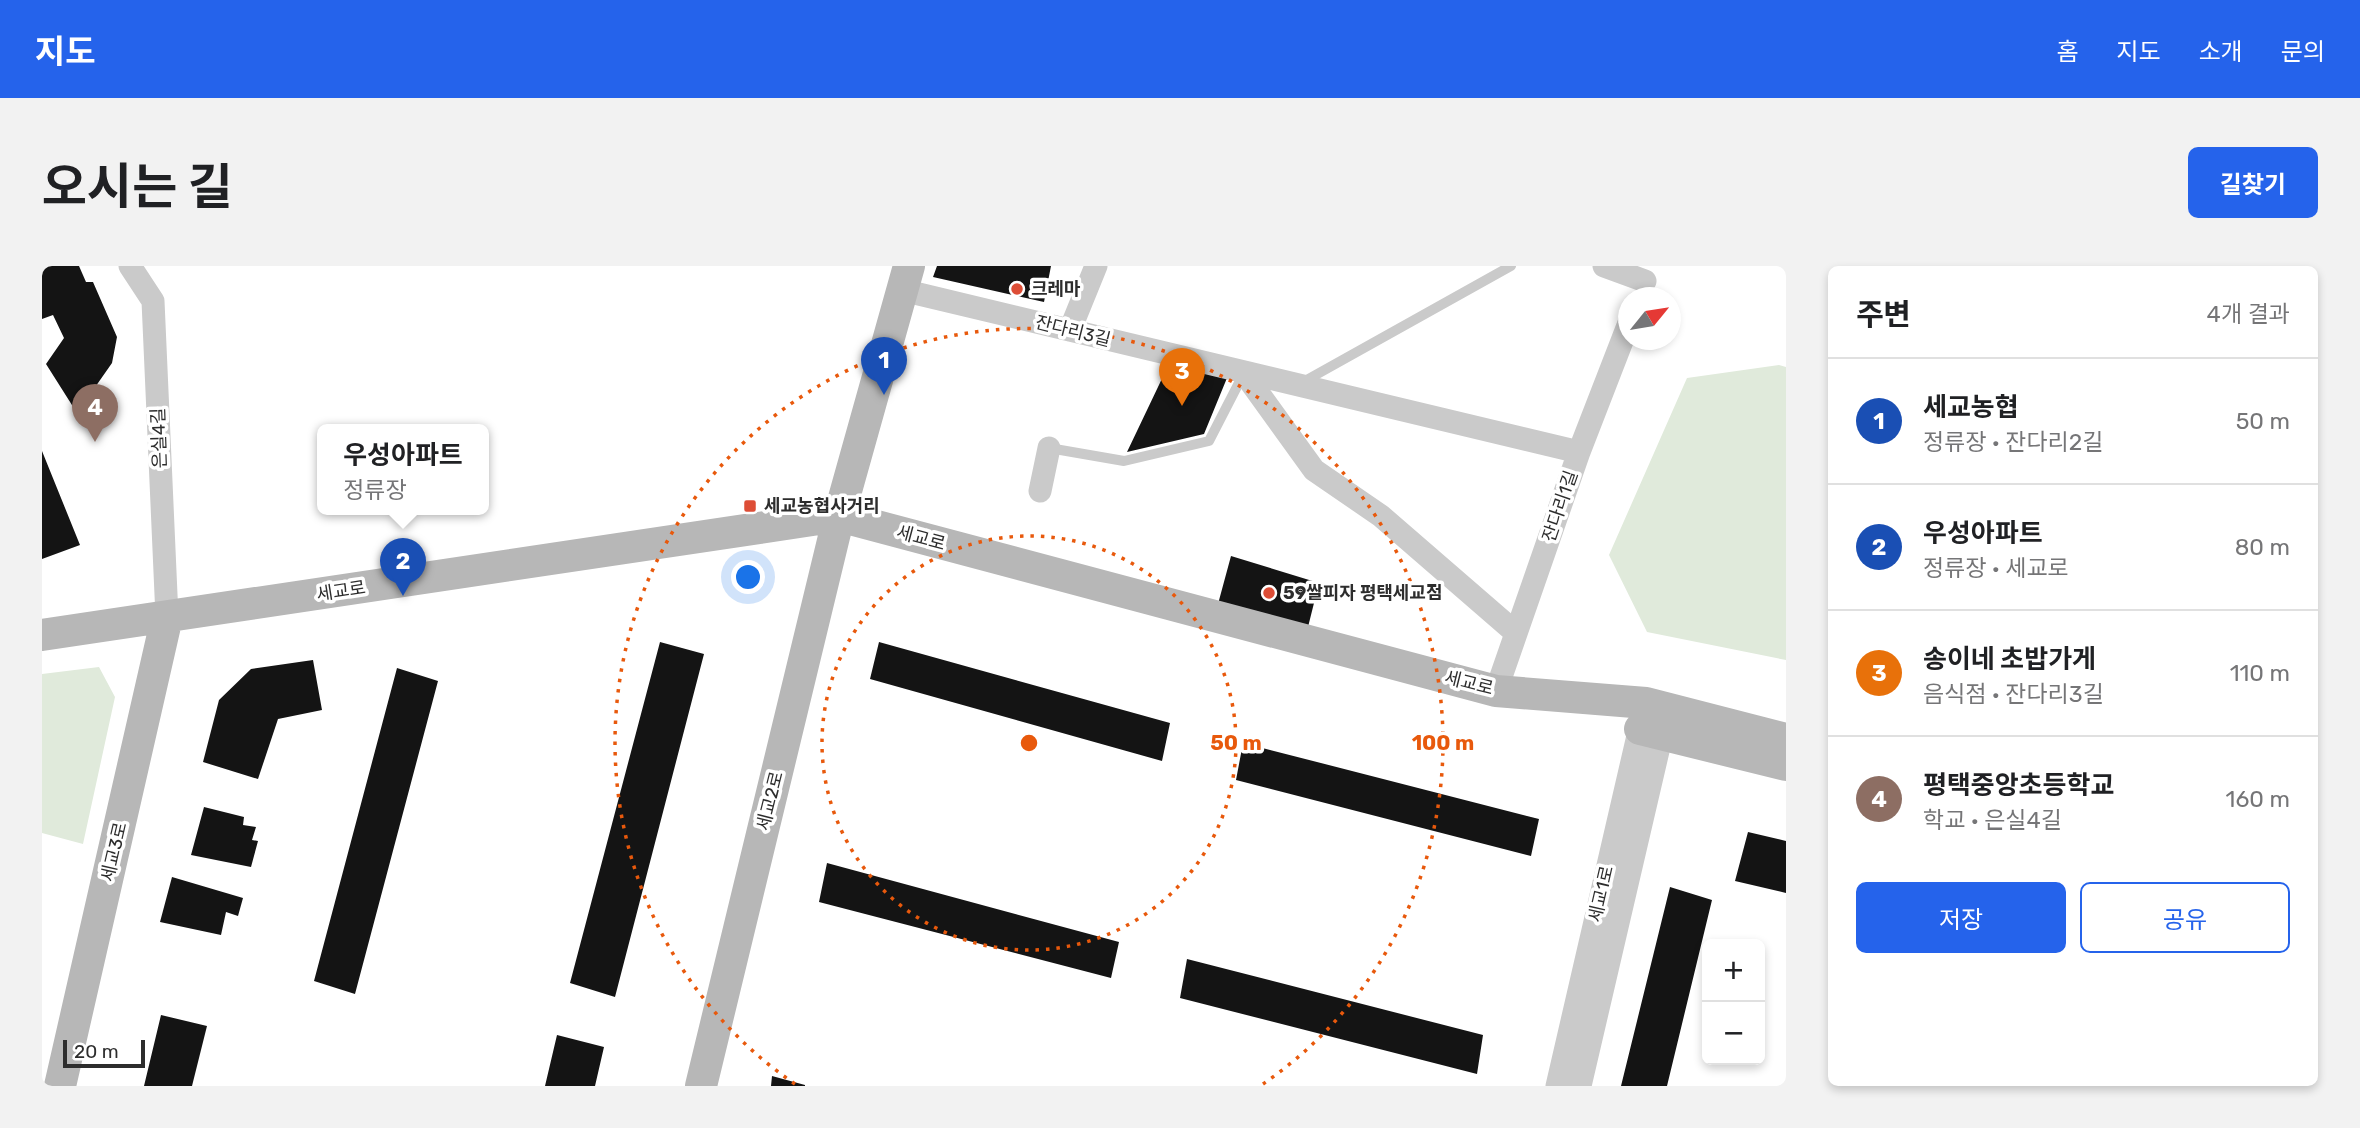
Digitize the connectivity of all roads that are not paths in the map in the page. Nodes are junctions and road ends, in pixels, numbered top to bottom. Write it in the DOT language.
graph roads {
  1 [pos="131,266"];
  2 [pos="1096,266"];
  3 [pos="1511,266"];
  4 [pos="1604,266"];
  5 [pos="906,278"];
  6 [pos="1643,281"];
  7 [pos="1070,330"];
  8 [pos="1619,350"];
  9 [pos="1244,373"];
  10 [pos="1298,385"];
  11 [pos="1049,448"];
  12 [pos="1579,452"];
  13 [pos="1040,491"];
  14 [pos="839,516"];
  15 [pos="167,617"];
  16 [pos="1516,633"];
  17 [pos="42,635"];
  18 [pos="1496,691"];
  19 [pos="1654,719"];
  20 [pos="1786,739"];
  21 [pos="1786,765"];
  22 [pos="61,1086"];
  23 [pos="701,1086"];
  24 [pos="1557,1086"];
  25 [pos="1580,1086"];
  1 -- 15 [label="street, 은실4길"];
  2 -- 7 [label="street"];
  3 -- 10 [label="lane"];
  4 -- 6 [label="street"];
  5 -- 7 [label="street, 잔다리3길"];
  5 -- 14 [label="street, 세교2로"];
  7 -- 9 [label="street, 잔다리3길"];
  8 -- 12 [label="street, 잔다리1길"];
  9 -- 10 [label="street, 잔다리3길"];
  9 -- 11 [label="lane"];
  9 -- 16 [label="street"];
  10 -- 12 [label="street, 잔다리3길"];
  11 -- 13 [label="street"];
  12 -- 16 [label="street, 잔다리1길"];
  14 -- 15 [label="street, 세교로"];
  14 -- 18 [label="street, 세교로"];
  14 -- 23 [label="street, 세교2로"];
  15 -- 17 [label="street, 세교로"];
  15 -- 22 [label="street, 세교3로"];
  16 -- 18 [label="street, 잔다리1길"];
  18 -- 19 [label="street, 세교로"];
  19 -- 20 [label="street, 세교로"];
  19 -- 21 [label="street"];
  19 -- 24 [label="street, 세교1로"];
  19 -- 25 [label="street, 세교1로"];
}
